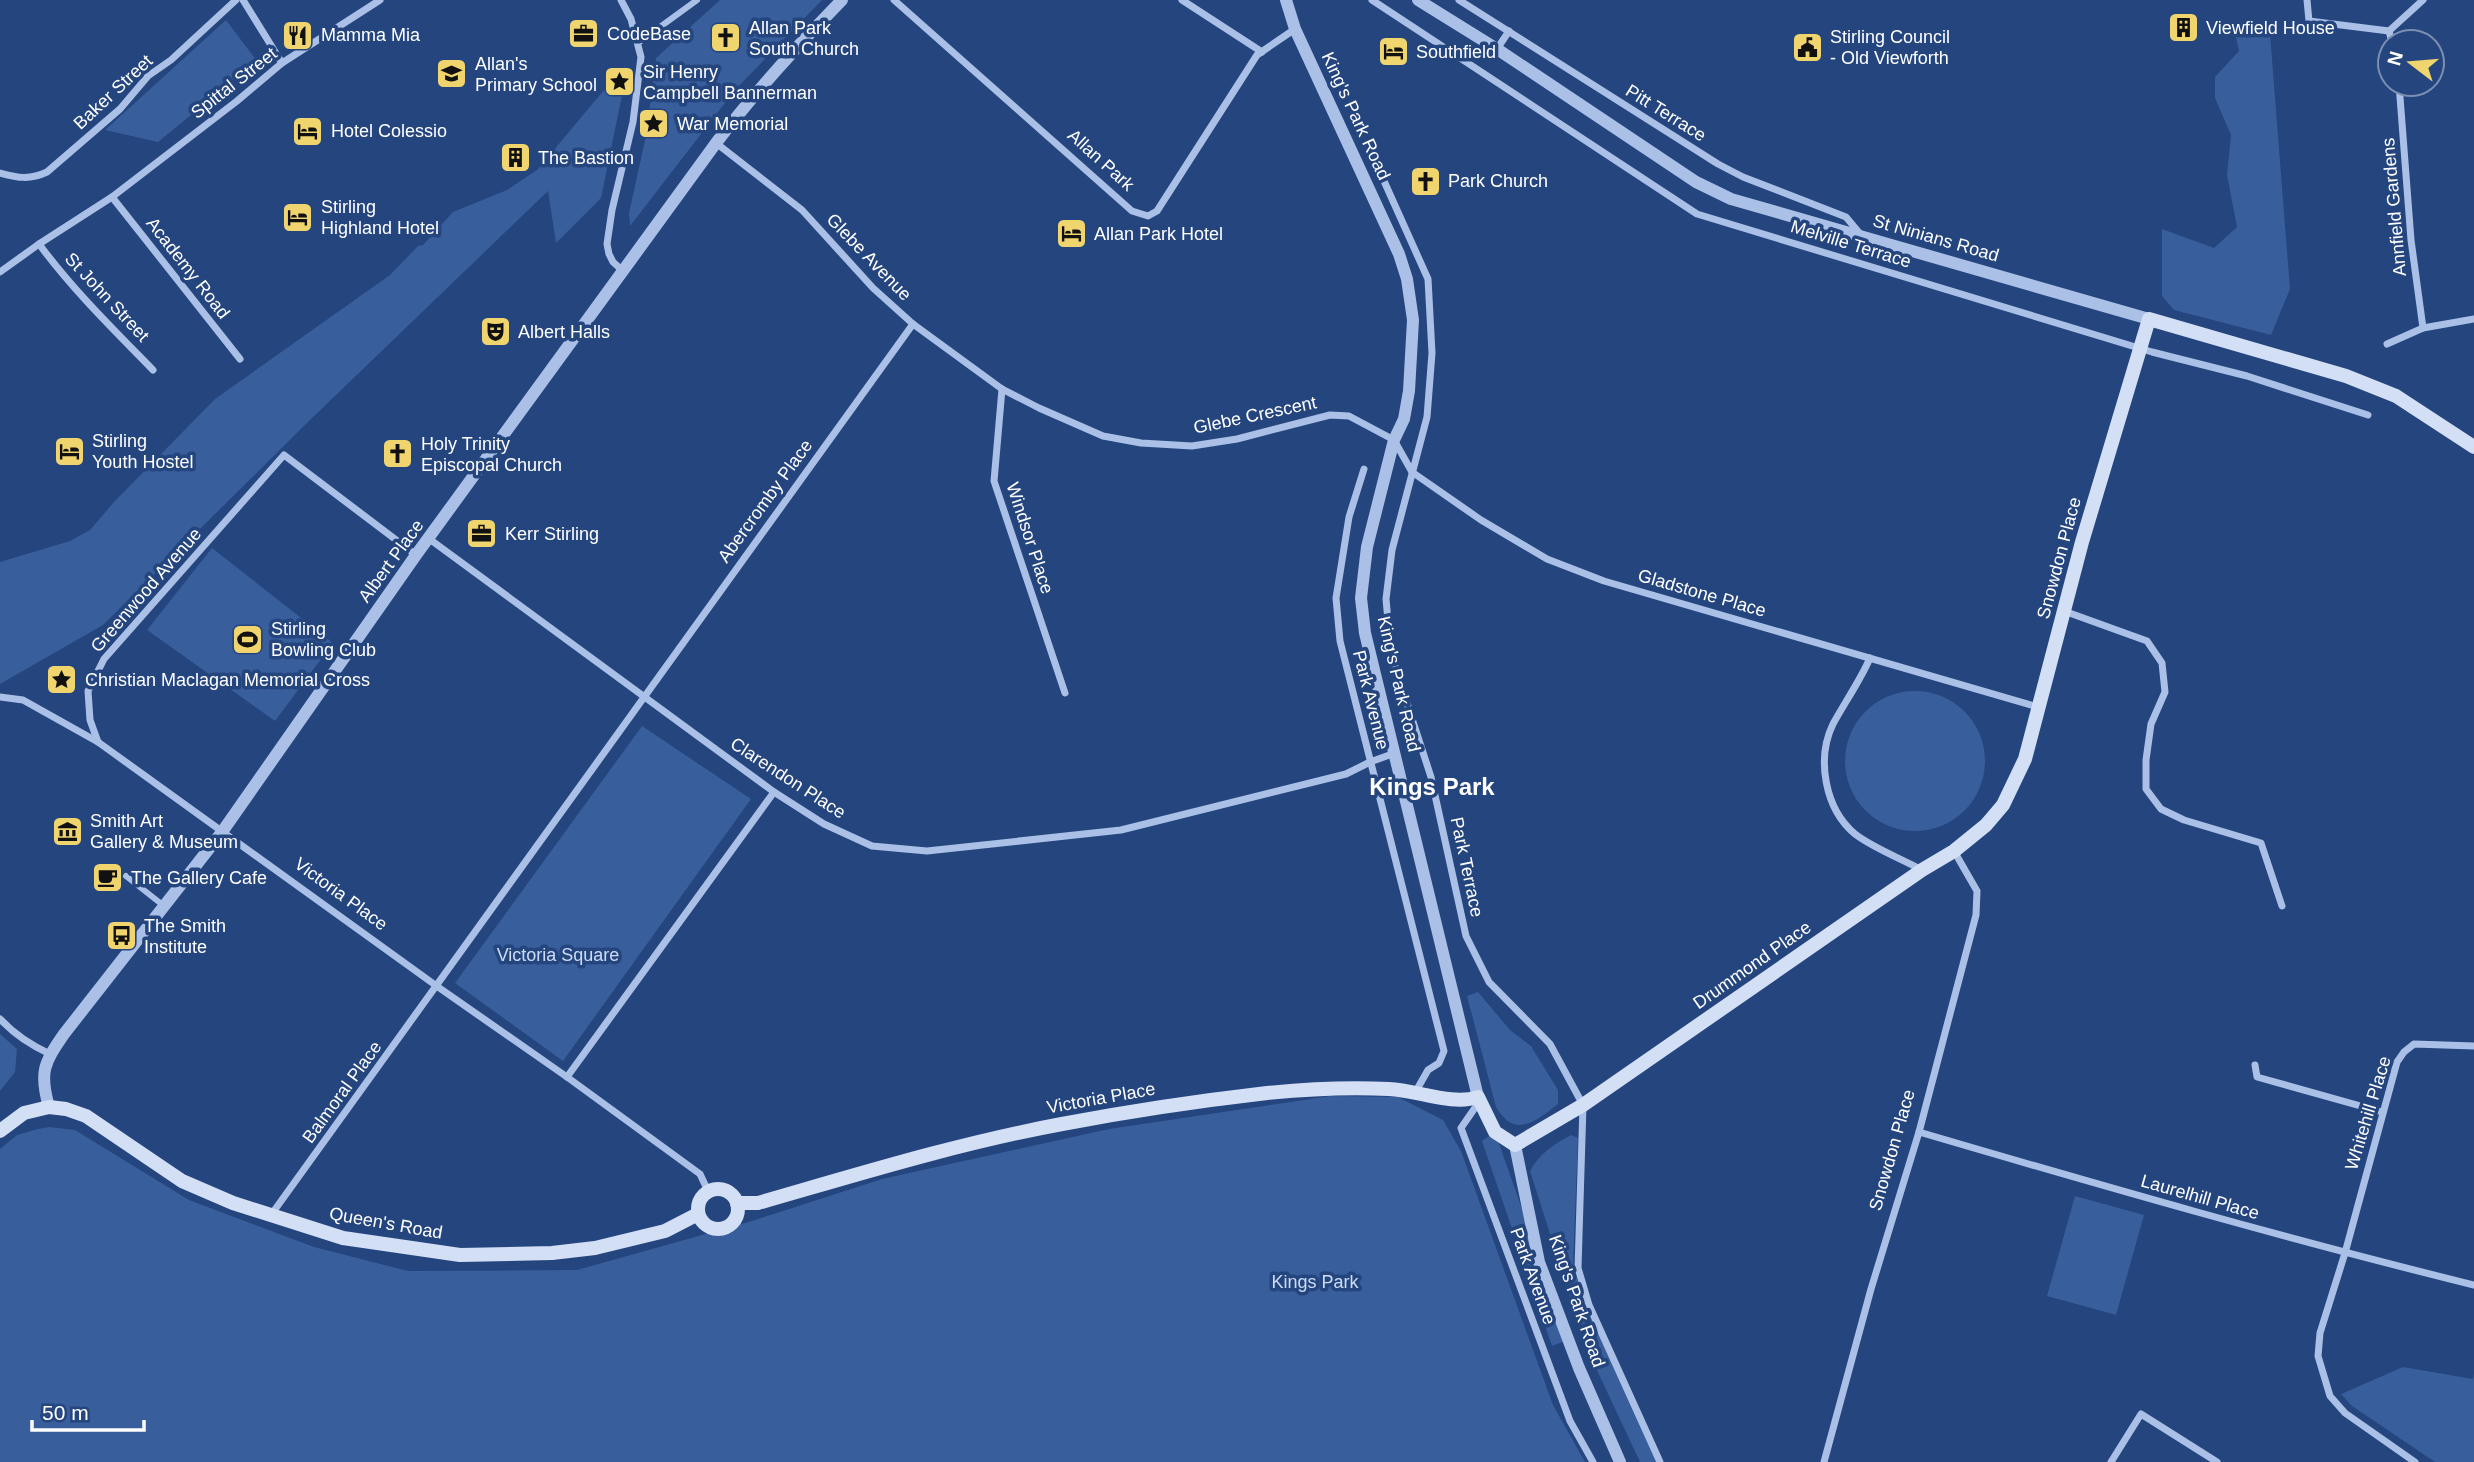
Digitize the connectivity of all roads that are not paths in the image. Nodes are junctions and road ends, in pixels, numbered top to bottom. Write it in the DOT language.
graph roads {
  1 [pos="236,0"];
  2 [pos="243,0"];
  3 [pos="380,0"];
  4 [pos="621,0"];
  5 [pos="697,0"];
  6 [pos="842,0"];
  7 [pos="894,0"];
  8 [pos="1182,0"];
  9 [pos="1286,0"];
  10 [pos="1372,0"];
  11 [pos="1418,0"];
  12 [pos="1459,0"];
  13 [pos="2307,0"];
  14 [pos="2423,0"];
  15 [pos="2392,28"];
  16 [pos="1295,29"];
  17 [pos="2376,29"];
  18 [pos="1508,31"];
  19 [pos="638,43"];
  20 [pos="1497,49"];
  21 [pos="1262,52"];
  22 [pos="282,63"];
  23 [pos="2400,98"];
  24 [pos="716,143"];
  25 [pos="1375,161"];
  26 [pos="0,173"];
  27 [pos="112,197"];
  28 [pos="1863,237"];
  29 [pos="39,244"];
  30 [pos="622,271"];
  31 [pos="0,272"];
  32 [pos="2149,319"];
  33 [pos="2474,319"];
  34 [pos="913,324"];
  35 [pos="2423,328"];
  36 [pos="2387,344"];
  37 [pos="2141,348"];
  38 [pos="240,359"];
  39 [pos="153,370"];
  40 [pos="1002,389"];
  41 [pos="2368,415"];
  42 [pos="1394,440"];
  43 [pos="2474,447"];
  44 [pos="1364,469"];
  45 [pos="1412,472"];
  46 [pos="428,538"];
  47 [pos="416,555"];
  48 [pos="2064,611"];
  49 [pos="1870,658"];
  50 [pos="1065,693"];
  51 [pos="0,697"];
  52 [pos="643,697"];
  53 [pos="2039,707"];
  54 [pos="98,742"];
  55 [pos="1395,753"];
  56 [pos="1370,762"];
  57 [pos="774,792"];
  58 [pos="2003,805"];
  59 [pos="222,832"];
  60 [pos="1954,851"];
  61 [pos="1922,870"];
  62 [pos="126,876"];
  63 [pos="164,906"];
  64 [pos="2282,906"];
  65 [pos="438,987"];
  66 [pos="0,1019"];
  67 [pos="2474,1046"];
  68 [pos="50,1054"];
  69 [pos="2255,1065"];
  70 [pos="568,1077"];
  71 [pos="1416,1091"];
  72 [pos="1479,1100"];
  73 [pos="1583,1105"];
  74 [pos="49,1107"];
  75 [pos="2382,1112"];
  76 [pos="0,1131"];
  77 [pos="1919,1132"];
  78 [pos="1515,1145"];
  79 [pos="708,1191"];
  80 [pos="737,1203"];
  81 [pos="698,1214"];
  82 [pos="271,1215"];
  83 [pos="2345,1253"];
  84 [pos="2474,1285"];
  85 [pos="1593,1462"];
  86 [pos="1620,1462"];
  87 [pos="1660,1462"];
  88 [pos="1824,1462"];
  89 [pos="2110,1462"];
  90 [pos="2217,1462"];
  91 [pos="2415,1462"];
  1 -- 26 [label="street, Baker Street"];
  2 -- 22 [label="street"];
  3 -- 22 [label="street, Spittal Street"];
  4 -- 19 [label="street"];
  5 -- 19 [label="street"];
  6 -- 24 [label="street, Albert Place"];
  7 -- 21 [label="street, Allan Park"];
  8 -- 21 [label="street"];
  9 -- 16 [label="street"];
  10 -- 37 [label="street, Melville Terrace"];
  11 -- 20 [label="street, St Ninians Road"];
  12 -- 18 [label="street, Pitt Terrace"];
  13 -- 17 [label="street"];
  14 -- 15 [label="street"];
  16 -- 21 [label="street, Allan Park"];
  16 -- 42 [label="street, King's Park Road"];
  18 -- 20 [label="street"];
  18 -- 28 [label="street, Pitt Terrace"];
  19 -- 30 [label="street"];
  20 -- 28 [label="street, St Ninians Road"];
  22 -- 27 [label="street, Spittal Street"];
  23 -- 35 [label="street, Annfield Gardens"];
  24 -- 30 [label="street, Albert Place"];
  24 -- 34 [label="street, Glebe Avenue"];
  25 -- 45 [label="street, Park Terrace"];
  27 -- 29 [label="street, St John Street"];
  27 -- 38 [label="street, Academy Road"];
  28 -- 32 [label="street, St Ninians Road"];
  29 -- 31 [label="street, St John Street"];
  29 -- 39 [label="street, St John Street"];
  30 -- 46 [label="street, Albert Place"];
  32 -- 37 [label="main road, Snowdon Place"];
  32 -- 43 [label="main road, St Ninians Road"];
  33 -- 35 [label="street"];
  34 -- 40 [label="street, Glebe Avenue"];
  34 -- 52 [label="street, Abercromby Place"];
  35 -- 36 [label="street"];
  37 -- 41 [label="street, Melville Terrace"];
  37 -- 48 [label="main road, Snowdon Place"];
  40 -- 42 [label="street, Glebe Crescent"];
  40 -- 50 [label="street, Windsor Place"];
  42 -- 45 [label="street, Gladstone Place"];
  42 -- 55 [label="street, King's Park Road"];
  44 -- 56 [label="street, Park Avenue"];
  45 -- 49 [label="street, Gladstone Place"];
  45 -- 73 [label="street, Park Terrace"];
  46 -- 47 [label="street, Albert Place"];
  46 -- 52 [label="street, Clarendon Place"];
  47 -- 54 [label="street, Greenwood Avenue"];
  47 -- 59 [label="street, Albert Place"];
  48 -- 53 [label="main road, Snowdon Place"];
  48 -- 64 [label="street"];
  49 -- 53 [label="street, Gladstone Place"];
  49 -- 61 [label="street"];
  51 -- 54 [label="street"];
  52 -- 57 [label="street, Clarendon Place"];
  52 -- 65 [label="street"];
  53 -- 58 [label="main road, Snowdon Place"];
  54 -- 59 [label="street, Victoria Place"];
  55 -- 56 [label="street, Clarendon Place"];
  55 -- 72 [label="street, King's Park Road"];
  56 -- 57 [label="street, Clarendon Place"];
  56 -- 71 [label="street, Park Avenue"];
  57 -- 70 [label="street"];
  58 -- 60 [label="main road, Drummond Place"];
  59 -- 63 [label="street, Albert Place"];
  59 -- 65 [label="street, Victoria Place"];
  60 -- 61 [label="main road, Drummond Place"];
  60 -- 77 [label="street, Snowdon Place"];
  61 -- 73 [label="main road, Drummond Place"];
  62 -- 63 [label="street"];
  63 -- 68 [label="street, Albert Place"];
  65 -- 70 [label="street"];
  65 -- 82 [label="street, Balmoral Place"];
  66 -- 68 [label="street"];
  67 -- 75 [label="street, Whitehill Place"];
  68 -- 74 [label="street, Albert Place"];
  69 -- 75 [label="street"];
  70 -- 79 [label="street"];
  71 -- 72 [label="main road, Victoria Place"];
  71 -- 80 [label="main road, Victoria Place"];
  72 -- 78 [label="main road, King's Park Road"];
  72 -- 85 [label="street, Park Avenue"];
  73 -- 78 [label="main road, Drummond Place"];
  73 -- 87 [label="street"];
  74 -- 76 [label="main road"];
  74 -- 82 [label="main road, Queen's Road"];
  75 -- 83 [label="street, Whitehill Place"];
  77 -- 83 [label="street, Laurelhill Place"];
  77 -- 88 [label="street, Snowdon Place"];
  78 -- 86 [label="street, King's Park Road"];
  79 -- 80 [label="main road"];
  79 -- 81 [label="main road"];
  80 -- 81 [label="main road"];
  81 -- 82 [label="main road, Queen's Road"];
  83 -- 84 [label="street, Laurelhill Place"];
  83 -- 91 [label="street, Whitehill Place"];
  89 -- 90 [label="street"];
}
